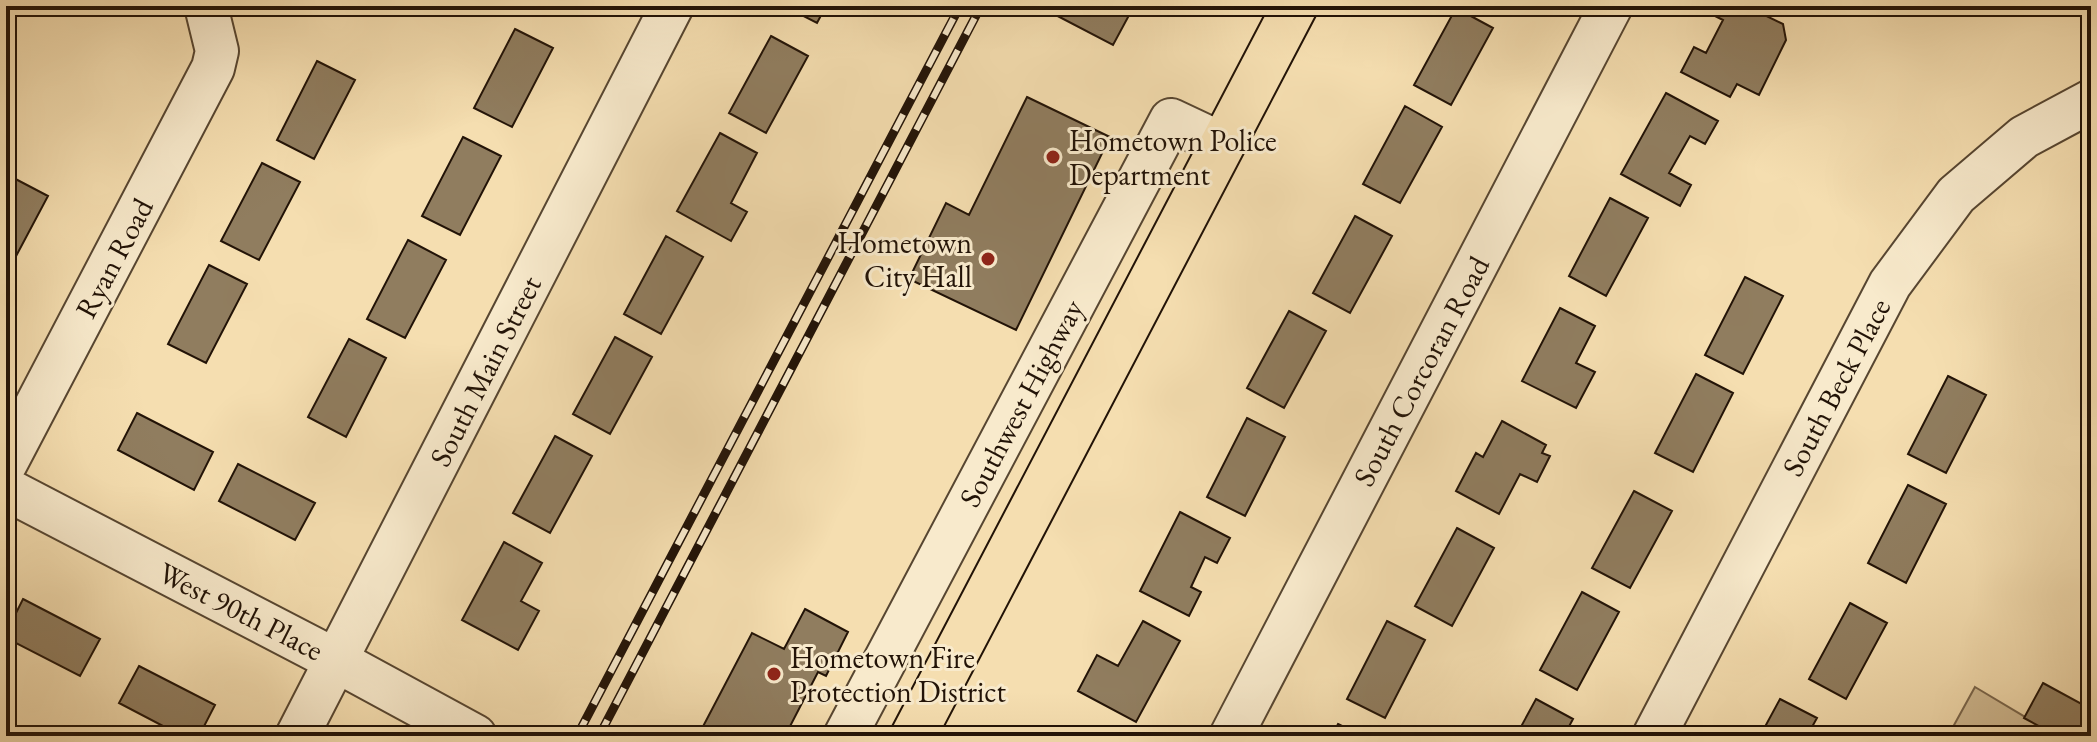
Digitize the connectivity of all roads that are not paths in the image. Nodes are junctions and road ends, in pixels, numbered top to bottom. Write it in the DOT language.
graph roads {
  1 [pos="206,6"];
  2 [pos="672,6"];
  3 [pos="1295,6"];
  4 [pos="1611,6"];
  5 [pos="2091,101"];
  6 [pos="1222,144"];
  7 [pos="6,463"];
  8 [pos="6,489"];
  9 [pos="337,661"];
  10 [pos="297,736"];
  11 [pos="475,736"];
  12 [pos="845,736"];
  13 [pos="913,736"];
  14 [pos="1231,736"];
  15 [pos="1654,736"];
  1 -- 7 [label="street, Ryan Road"];
  2 -- 9 [label="street, South Main Street"];
  3 -- 6 [label="main road, Southwest Highway"];
  4 -- 14 [label="street, South Corcoran Road"];
  5 -- 15 [label="street, South Beck Place"];
  6 -- 12 [label="street, Southwest Highway"];
  6 -- 13 [label="main road, Southwest Highway"];
  8 -- 9 [label="street, West 90th Place"];
  9 -- 10 [label="street, South Main Street"];
  9 -- 11 [label="street, West 90th Place"];
}
